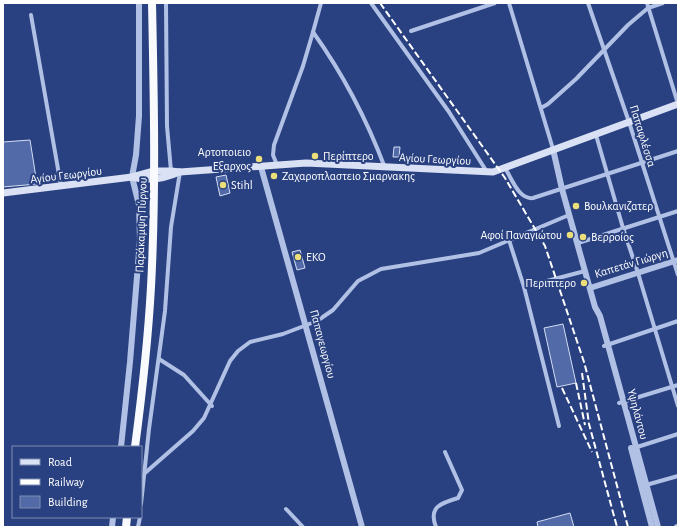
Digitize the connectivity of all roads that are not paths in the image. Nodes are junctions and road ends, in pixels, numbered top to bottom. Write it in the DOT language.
graph roads {
  1 [pos="139,3"];
  2 [pos="152,3"];
  3 [pos="166,3"];
  4 [pos="321,3"];
  5 [pos="371,3"];
  6 [pos="495,3"];
  7 [pos="509,3"];
  8 [pos="588,3"];
  9 [pos="647,3"];
  10 [pos="663,3"];
  11 [pos="648,8"];
  12 [pos="31,15"];
  13 [pos="411,31"];
  14 [pos="313,32"];
  15 [pos="604,49"];
  16 [pos="678,104"];
  17 [pos="541,108"];
  18 [pos="629,122"];
  19 [pos="596,135"];
  20 [pos="553,149"];
  21 [pos="678,151"];
  22 [pos="641,162"];
  23 [pos="277,166"];
  24 [pos="262,167"];
  25 [pos="385,168"];
  26 [pos="505,168"];
  27 [pos="171,170"];
  28 [pos="180,172"];
  29 [pos="487,173"];
  30 [pos="608,174"];
  31 [pos="154,175"];
  32 [pos="132,177"];
  33 [pos="61,187"];
  34 [pos="562,189"];
  35 [pos="3,193"];
  36 [pos="678,211"];
  37 [pos="569,215"];
  38 [pos="658,217"];
  39 [pos="623,228"];
  40 [pos="509,240"];
  41 [pos="578,242"];
  42 [pos="676,261"];
  43 [pos="585,271"];
  44 [pos="638,273"];
  45 [pos="678,275"];
  46 [pos="524,287"];
  47 [pos="590,288"];
  48 [pos="678,321"];
  49 [pos="306,325"];
  50 [pos="655,330"];
  51 [pos="606,345"];
  52 [pos="159,359"];
  53 [pos="678,384"];
  54 [pos="672,386"];
  55 [pos="621,402"];
  56 [pos="212,406"];
  57 [pos="678,406"];
  58 [pos="559,426"];
  59 [pos="678,434"];
  60 [pos="121,446"];
  61 [pos="135,446"];
  62 [pos="633,448"];
  63 [pos="445,452"];
  64 [pos="145,473"];
  65 [pos="678,476"];
  66 [pos="644,485"];
  67 [pos="142,496"];
  68 [pos="286,509"];
  69 [pos="303,527"];
  70 [pos="362,527"];
  71 [pos="436,527"];
  72 [pos="652,527"];
  73 [pos="658,527"];
  1 -- 32 [label="street"];
  2 -- 31 [label="highway, Παράκαμψη Πύργου"];
  3 -- 27 [label="street"];
  4 -- 14 [label="street"];
  5 -- 29 [label="street"];
  6 -- 13 [label="street"];
  7 -- 17 [label="street"];
  8 -- 15 [label="street, Παπαφλέσσα"];
  9 -- 11 [label="street"];
  10 -- 11 [label="street"];
  11 -- 15 [label="street"];
  11 -- 16 [label="street"];
  12 -- 33 [label="street"];
  14 -- 23 [label="street"];
  14 -- 25 [label="street"];
  15 -- 17 [label="street"];
  15 -- 18 [label="street, Παπαφλέσσα"];
  16 -- 18 [label="main road, Αγίου Γεωργίου"];
  17 -- 20 [label="street"];
  18 -- 19 [label="main road, Αγίου Γεωργίου"];
  18 -- 22 [label="street, Παπαφλέσσα"];
  19 -- 20 [label="main road, Αγίου Γεωργίου"];
  19 -- 30 [label="street"];
  20 -- 26 [label="main road, Αγίου Γεωργίου"];
  20 -- 34 [label="street, Υψηλάντου"];
  21 -- 22 [label="street"];
  22 -- 30 [label="street"];
  22 -- 38 [label="street, Παπαφλέσσα"];
  23 -- 24 [label="main road, Αγίου Γεωργίου"];
  23 -- 25 [label="main road, Αγίου Γεωργίου"];
  24 -- 28 [label="main road, Αγίου Γεωργίου"];
  24 -- 49 [label="street, Παπαγεωργίου"];
  25 -- 29 [label="main road, Αγίου Γεωργίου"];
  26 -- 29 [label="main road, Αγίου Γεωργίου"];
  26 -- 34 [label="street"];
  27 -- 28 [label="main road, Αγίου Γεωργίου"];
  27 -- 31 [label="main road, Αγίου Γεωργίου"];
  28 -- 31 [label="main road, Αγίου Γεωργίου"];
  28 -- 52 [label="street"];
  30 -- 34 [label="street"];
  30 -- 39 [label="street"];
  31 -- 32 [label="main road, Αγίου Γεωργίου"];
  31 -- 61 [label="highway, Παράκαμψη Πύργου"];
  32 -- 33 [label="main road, Αγίου Γεωργίου"];
  32 -- 60 [label="street"];
  33 -- 35 [label="main road, Αγίου Γεωργίου"];
  34 -- 37 [label="street, Υψηλάντου"];
  36 -- 38 [label="street"];
  37 -- 40 [label="street"];
  37 -- 41 [label="street, Υψηλάντου"];
  38 -- 39 [label="street"];
  38 -- 42 [label="street, Παπαφλέσσα"];
  39 -- 41 [label="street"];
  39 -- 44 [label="street"];
  40 -- 46 [label="street"];
  40 -- 49 [label="street"];
  41 -- 43 [label="street, Υψηλάντου"];
  42 -- 44 [label="street, Καπετάν Γιώργη"];
  42 -- 45 [label="street, Παπαφλέσσα"];
  43 -- 46 [label="street"];
  43 -- 47 [label="street, Υψηλάντου"];
  44 -- 47 [label="street, Καπετάν Γιώργη"];
  44 -- 50 [label="street"];
  46 -- 58 [label="street"];
  47 -- 51 [label="street, Υψηλάντου"];
  48 -- 50 [label="street"];
  49 -- 56 [label="street"];
  49 -- 70 [label="street, Παπαγεωργίου"];
  50 -- 51 [label="street"];
  50 -- 54 [label="street"];
  51 -- 55 [label="street, Υψηλάντου"];
  52 -- 56 [label="street"];
  52 -- 64 [label="street"];
  53 -- 54 [label="street"];
  54 -- 55 [label="street"];
  54 -- 57 [label="street"];
  55 -- 62 [label="street, Υψηλάντου"];
  56 -- 64 [label="street"];
  59 -- 62 [label="street"];
  62 -- 66 [label="street, Υψηλάντου"];
  63 -- 71 [label="street"];
  64 -- 67 [label="street"];
  65 -- 66 [label="street"];
  66 -- 72 [label="street, Υψηλάντου"];
  66 -- 73 [label="street, Υψηλάντου"];
  68 -- 69 [label="street"];
}
